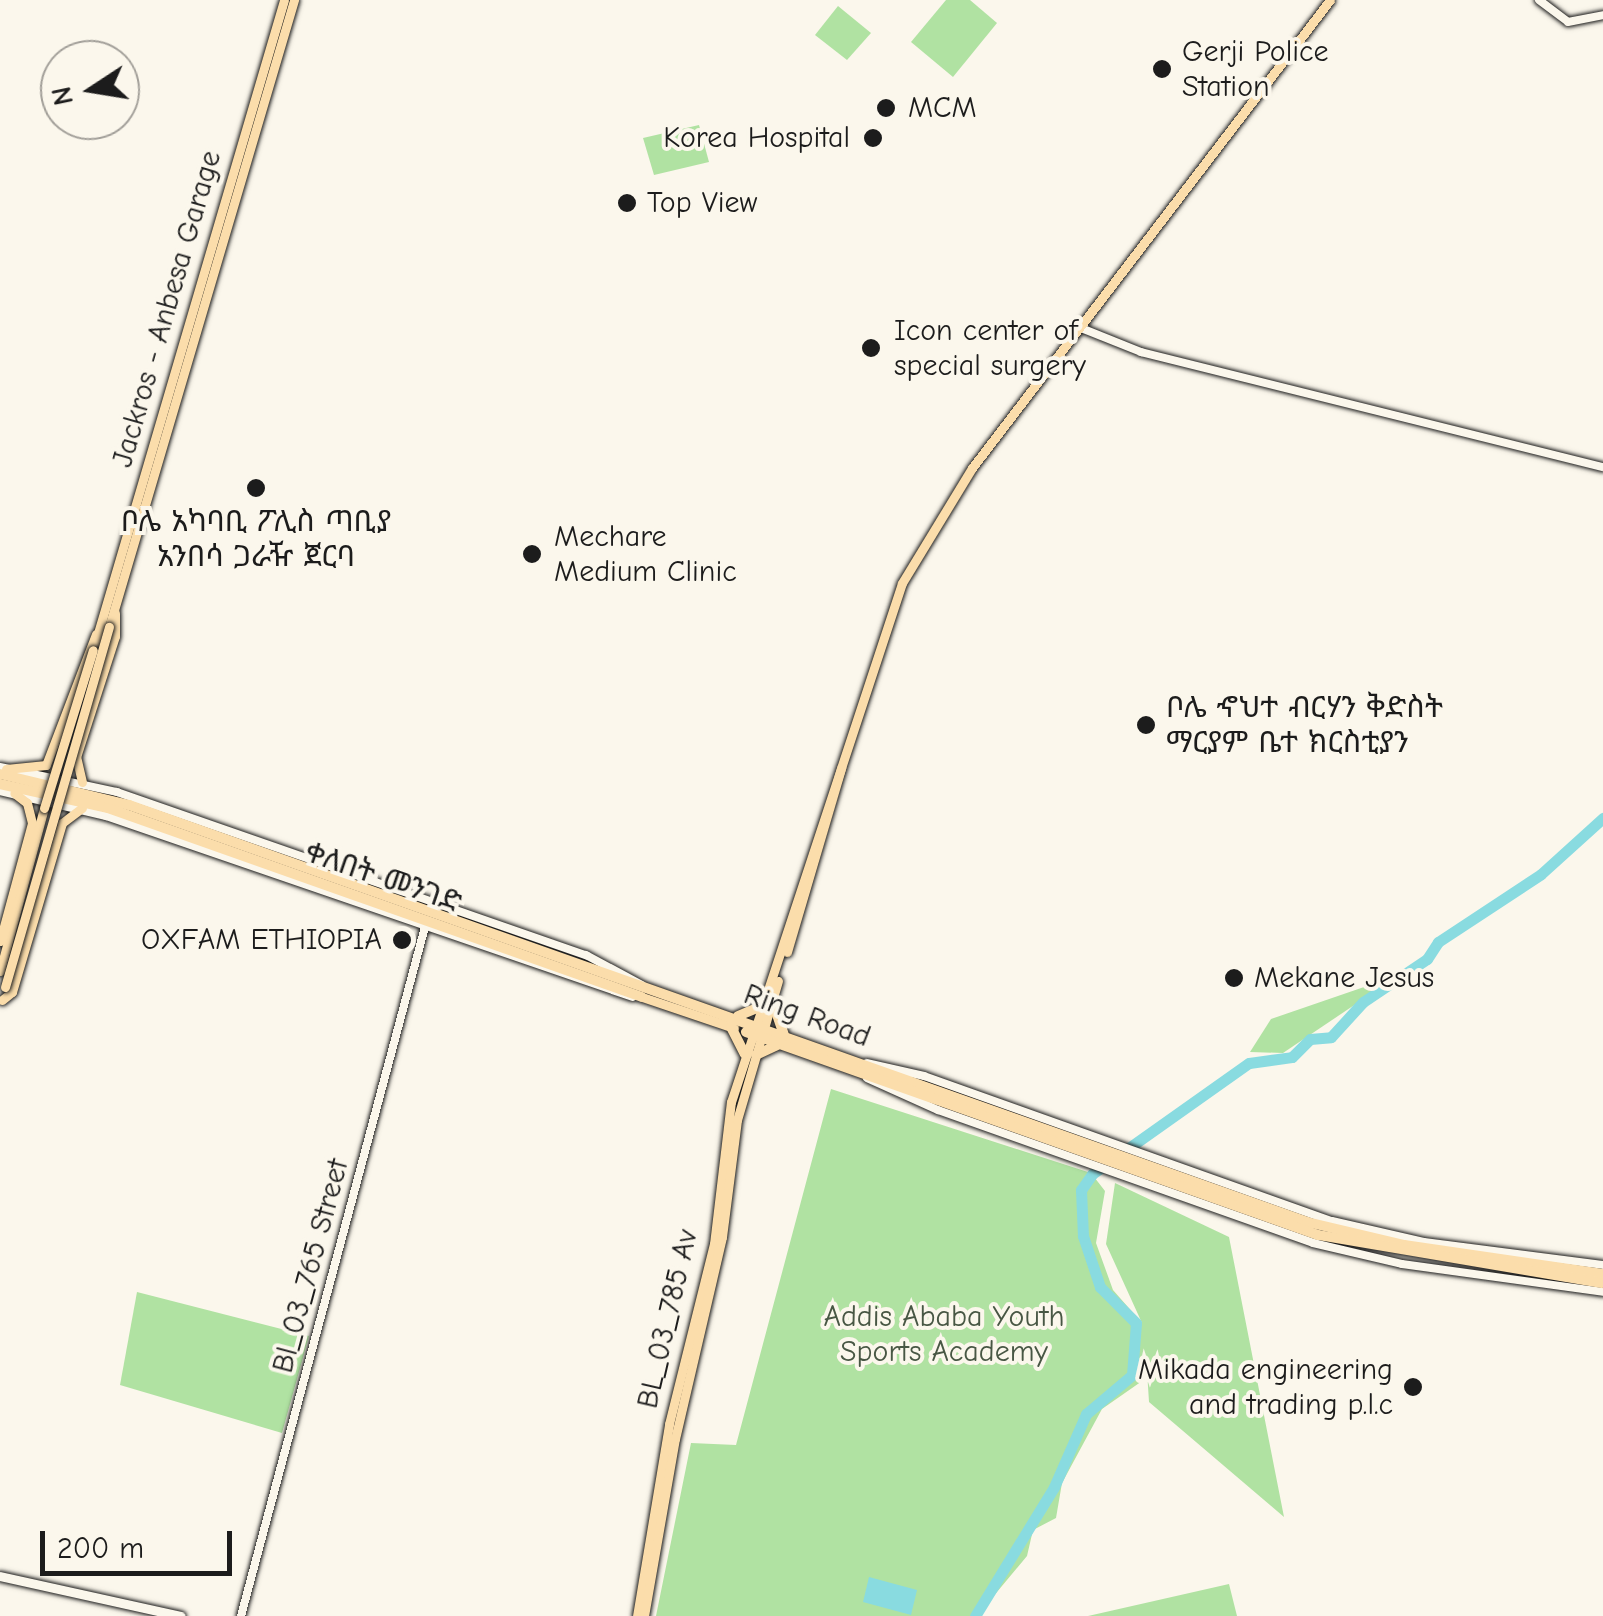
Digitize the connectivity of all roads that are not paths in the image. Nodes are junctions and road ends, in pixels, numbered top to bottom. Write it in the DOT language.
graph roads {
  1 [pos="284,0"];
  2 [pos="294,0"];
  3 [pos="1330,0"];
  4 [pos="1539,0"];
  5 [pos="1603,15"];
  6 [pos="1081,328"];
  7 [pos="177,381"];
  8 [pos="1603,466"];
  9 [pos="114,610"];
  10 [pos="103,629"];
  11 [pos="2,770"];
  12 [pos="82,782"];
  13 [pos="0,788"];
  14 [pos="14,793"];
  15 [pos="82,808"];
  16 [pos="425,928"];
  17 [pos="0,941"];
  18 [pos="0,971"];
  19 [pos="642,991"];
  20 [pos="768,1002"];
  21 [pos="1,1003"];
  22 [pos="733,1022"];
  23 [pos="756,1031"];
  24 [pos="783,1040"];
  25 [pos="750,1054"];
  26 [pos="861,1068"];
  27 [pos="1127,1154"];
  28 [pos="1110,1161"];
  29 [pos="1603,1265"];
  30 [pos="1603,1274"];
  31 [pos="1603,1283"];
  32 [pos="1603,1292"];
  33 [pos="0,1576"];
  34 [pos="181,1616"];
  35 [pos="241,1616"];
  36 [pos="641,1616"];
  1 -- 7 [label="main road, Jackros - Anbesa Garage"];
  2 -- 7 [label="main road"];
  3 -- 6 [label="main road, BL_03_785 Av"];
  4 -- 5 [label="street"];
  6 -- 8 [label="street"];
  6 -- 20 [label="main road, BL_03_785 Av"];
  7 -- 9 [label="main road"];
  7 -- 10 [label="main road, Jackros - Anbesa Garage"];
  9 -- 10 [label="main road"];
  9 -- 12 [label="main road"];
  10 -- 11 [label="main road"];
  10 -- 18 [label="main road, bridge"];
  10 -- 21 [label="main road, bridge"];
  11 -- 12 [label="street"];
  11 -- 19 [label="highway, Ring Road"];
  12 -- 19 [label="street"];
  13 -- 14 [label="street"];
  13 -- 19 [label="highway, ቀለበት መንገድ"];
  14 -- 15 [label="street"];
  14 -- 17 [label="main road"];
  15 -- 16 [label="street"];
  15 -- 21 [label="main road"];
  16 -- 19 [label="street"];
  16 -- 35 [label="street, Bl_03_765 Street"];
  19 -- 22 [label="highway, Ring Road"];
  20 -- 22 [label="highway"];
  20 -- 23 [label="main road, BL_03_785 Av"];
  20 -- 24 [label="highway"];
  22 -- 23 [label="highway, Ring Road"];
  22 -- 25 [label="highway"];
  23 -- 24 [label="highway, Ring Road"];
  23 -- 25 [label="main road, BL_03_785 Av"];
  24 -- 25 [label="highway"];
  24 -- 26 [label="highway, Ring Road"];
  25 -- 36 [label="main road, BL_03_785 Av"];
  26 -- 27 [label="street"];
  26 -- 28 [label="highway, Ring Road"];
  26 -- 28 [label="highway, Ring Road"];
  27 -- 28 [label="highway, Ring Road"];
  27 -- 29 [label="street"];
  27 -- 30 [label="highway, Ring Road"];
  28 -- 31 [label="highway, Ring Road"];
  28 -- 32 [label="street, Ring Road"];
  33 -- 34 [label="main road"];
}
